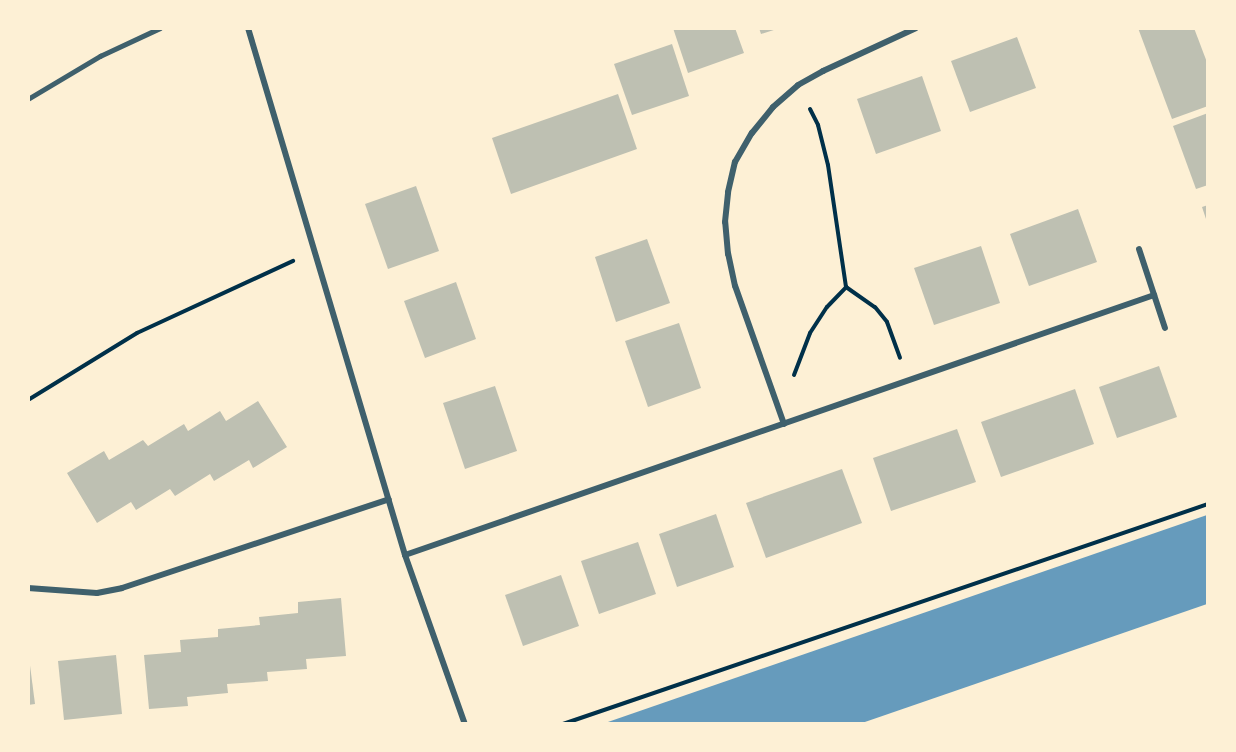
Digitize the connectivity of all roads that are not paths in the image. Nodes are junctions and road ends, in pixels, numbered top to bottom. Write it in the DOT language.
graph roads {
  1 [pos="160,28"];
  2 [pos="248,28"];
  3 [pos="916,28"];
  4 [pos="28,99"];
  5 [pos="1139,249"];
  6 [pos="1154,295"];
  7 [pos="1165,328"];
  8 [pos="784,424"];
  9 [pos="389,499"];
  10 [pos="405,555"];
  11 [pos="28,588"];
  12 [pos="465,723"];
  1 -- 4 [label="lane"];
  2 -- 9 [label="street"];
  3 -- 8 [label="street"];
  5 -- 6 [label="street"];
  6 -- 7 [label="street"];
  6 -- 8 [label="street"];
  8 -- 10 [label="street"];
  9 -- 10 [label="street"];
  9 -- 11 [label="street"];
  10 -- 12 [label="street"];
}
